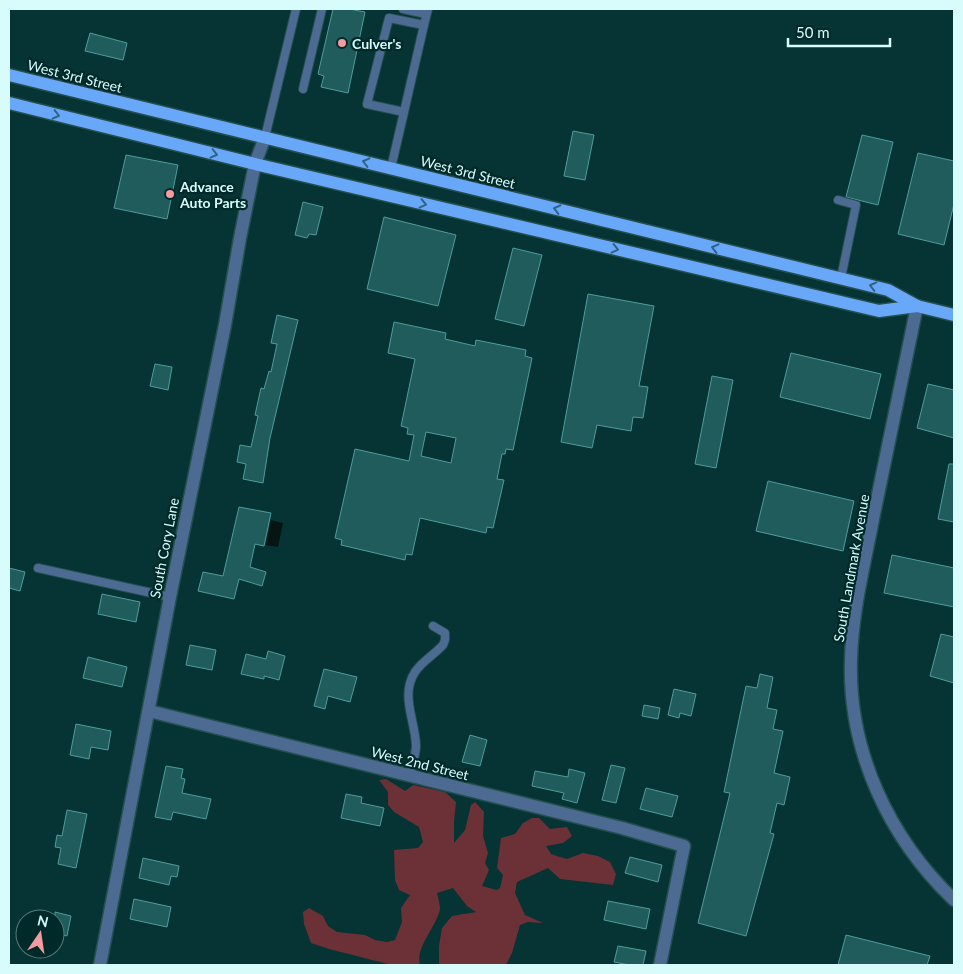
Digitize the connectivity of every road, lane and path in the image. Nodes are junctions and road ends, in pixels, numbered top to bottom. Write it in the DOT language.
graph roads {
  1 [pos="296,9"];
  2 [pos="322,9"];
  3 [pos="327,9"];
  4 [pos="403,9"];
  5 [pos="427,12"];
  6 [pos="424,25"];
  7 [pos="312,53"];
  8 [pos="9,75"];
  9 [pos="303,89"];
  10 [pos="9,104"];
  11 [pos="404,112"];
  12 [pos="265,137"];
  13 [pos="255,164"];
  14 [pos="391,168"];
  15 [pos="838,200"];
  16 [pos="841,278"];
  17 [pos="917,306"];
  18 [pos="954,315"];
  19 [pos="38,568"];
  20 [pos="170,597"];
  21 [pos="433,626"];
  22 [pos="149,711"];
  23 [pos="410,775"];
  24 [pos="954,900"];
  25 [pos="100,965"];
  26 [pos="660,965"];
  1 -- 12 [label="lane"];
  2 -- 7 [label="lane"];
  3 -- 7 [label="lane"];
  4 -- 5 [label="lane"];
  5 -- 6 [label="lane"];
  6 -- 11 [label="lane"];
  6 -- 11 [label="lane"];
  7 -- 9 [label="lane"];
  8 -- 12 [label="main road, West 3rd Street"];
  10 -- 13 [label="main road, West 3rd Street, one-way"];
  11 -- 14 [label="lane"];
  12 -- 13 [label="street, South Cory Lane"];
  14 -- 12 [label="main road, West 3rd Street, one-way"];
  13 -- 17 [label="main road, West 3rd Street, one-way"];
  13 -- 20 [label="street, South Cory Lane"];
  16 -- 14 [label="main road, West 3rd Street, one-way"];
  15 -- 16 [label="lane"];
  17 -- 16 [label="main road, West 3rd Street, one-way"];
  17 -- 18 [label="main road, West 3rd Street"];
  17 -- 24 [label="street, South Landmark Avenue"];
  19 -- 20 [label="lane"];
  20 -- 22 [label="street, South Cory Lane"];
  21 -- 23 [label="lane"];
  22 -- 23 [label="street, West 2nd Street"];
  22 -- 25 [label="street, South Cory Lane"];
  23 -- 26 [label="street, West 2nd Street"];
}
